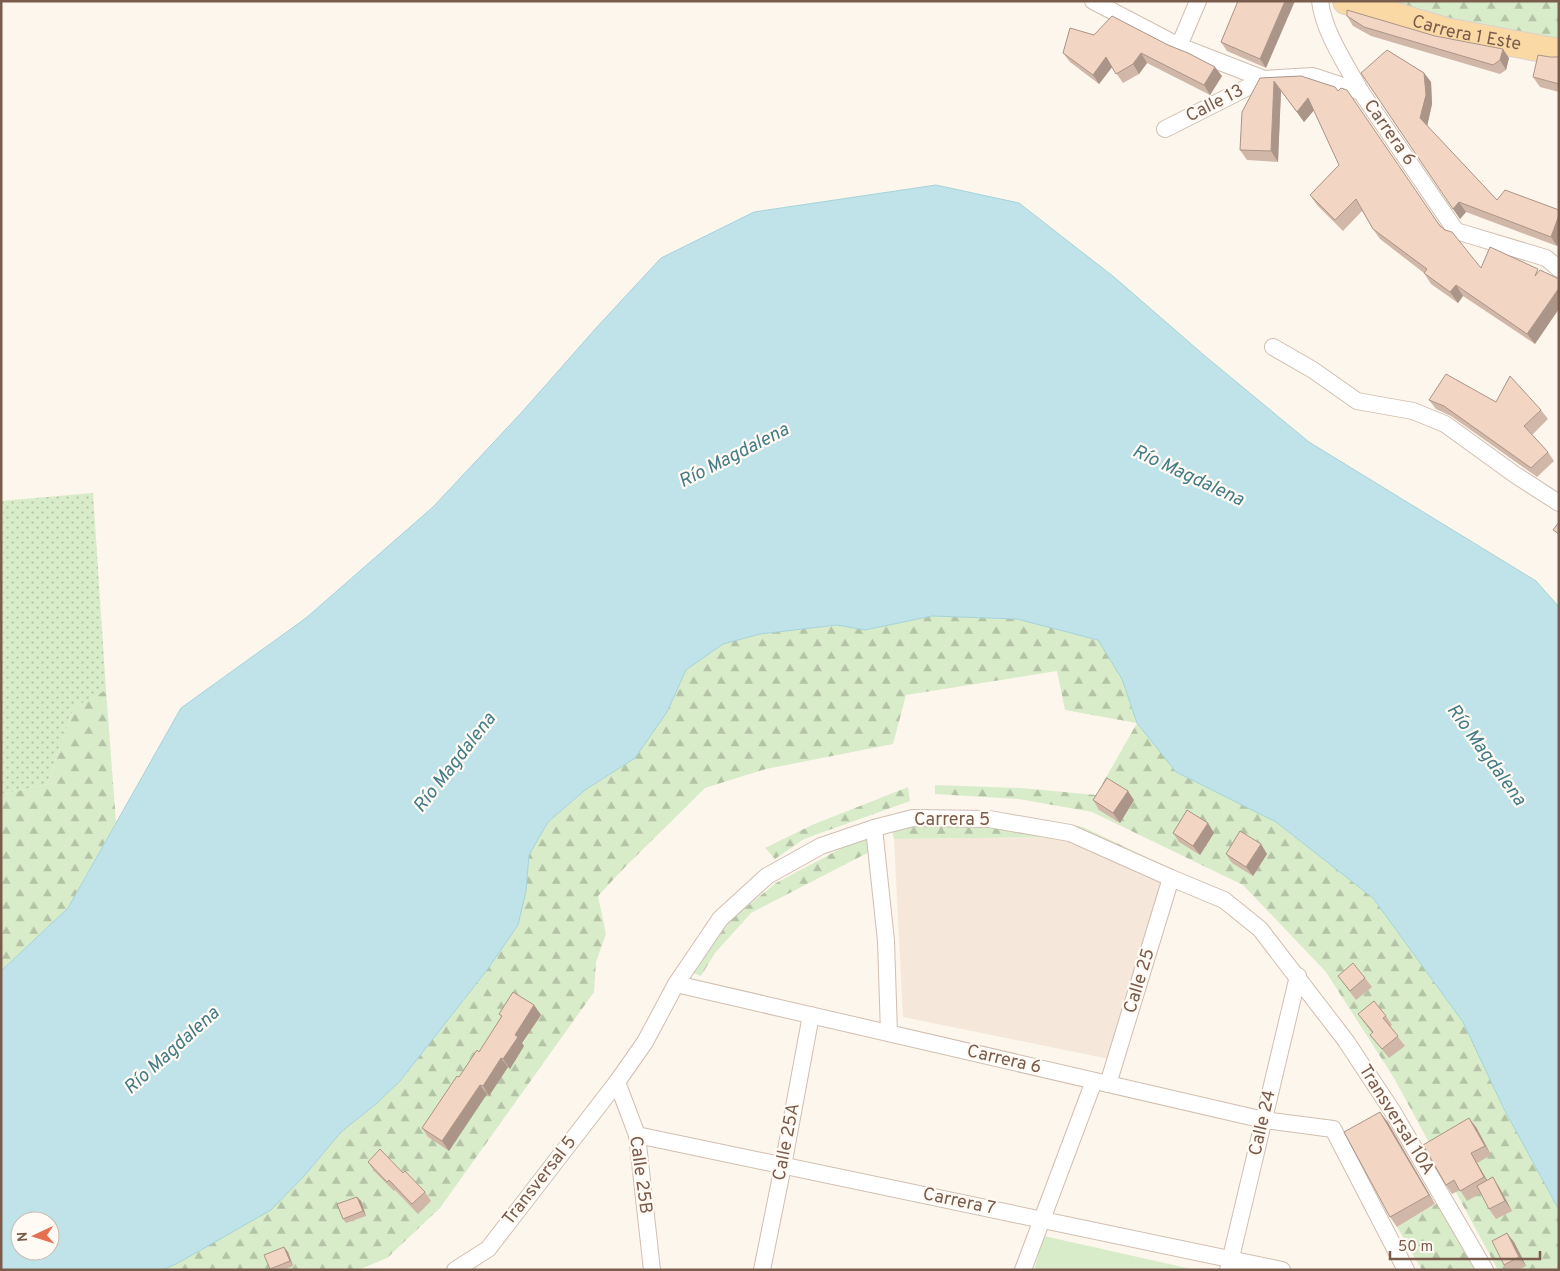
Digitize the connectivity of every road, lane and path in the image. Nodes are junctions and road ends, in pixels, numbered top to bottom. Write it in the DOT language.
graph roads {
  1 [pos="1093,1"];
  2 [pos="1198,1"];
  3 [pos="1320,1"];
  4 [pos="1346,1"];
  5 [pos="1179,46"];
  6 [pos="1559,52"];
  7 [pos="1264,79"];
  8 [pos="1361,92"];
  9 [pos="1165,129"];
  10 [pos="1559,269"];
  11 [pos="1273,347"];
  12 [pos="1559,503"];
  13 [pos="874,828"];
  14 [pos="1172,878"];
  15 [pos="1298,976"];
  16 [pos="676,984"];
  17 [pos="811,1015"];
  18 [pos="889,1033"];
  19 [pos="617,1082"];
  20 [pos="1101,1082"];
  21 [pos="1264,1120"];
  22 [pos="637,1135"];
  23 [pos="783,1166"];
  24 [pos="1041,1220"];
  25 [pos="1230,1264"];
  26 [pos="455,1270"];
  27 [pos="652,1270"];
  28 [pos="762,1270"];
  29 [pos="1024,1270"];
  30 [pos="1282,1270"];
  31 [pos="1406,1270"];
  32 [pos="1485,1270"];
  1 -- 5 [label="street, Carrera 6"];
  2 -- 5 [label="street"];
  3 -- 8 [label="street"];
  4 -- 6 [label="main road, Carrera 1 Este"];
  5 -- 7 [label="street, Carrera 6"];
  7 -- 8 [label="street, Carrera 6"];
  7 -- 9 [label="street, Calle 13"];
  8 -- 10 [label="street, Carrera 6"];
  11 -- 12 [label="street"];
  13 -- 14 [label="street, Carrera 5"];
  13 -- 16 [label="street, Carrera 5"];
  13 -- 18 [label="street"];
  14 -- 15 [label="street, Carrera 5"];
  14 -- 20 [label="street, Calle 25"];
  15 -- 21 [label="street, Calle 24"];
  15 -- 32 [label="street, Transversal 10A"];
  16 -- 17 [label="street, Carrera 6"];
  16 -- 19 [label="street, Carrera 5"];
  17 -- 18 [label="street, Carrera 6"];
  17 -- 23 [label="street, Calle 25A"];
  18 -- 20 [label="street, Carrera 6"];
  19 -- 22 [label="street, Calle 25B"];
  19 -- 26 [label="street, Transversal 5"];
  20 -- 21 [label="street, Carrera 6"];
  20 -- 24 [label="street, Calle 25"];
  21 -- 25 [label="street, Calle 24"];
  21 -- 31 [label="street, Carrera 6"];
  22 -- 23 [label="street, Carrera 7"];
  22 -- 27 [label="street, Calle 25B"];
  23 -- 24 [label="street, Carrera 7"];
  23 -- 28 [label="street, Calle 25A"];
  24 -- 25 [label="street, Carrera 7"];
  24 -- 29 [label="street, Calle 25"];
  25 -- 30 [label="street, Carrera 7"];
}
